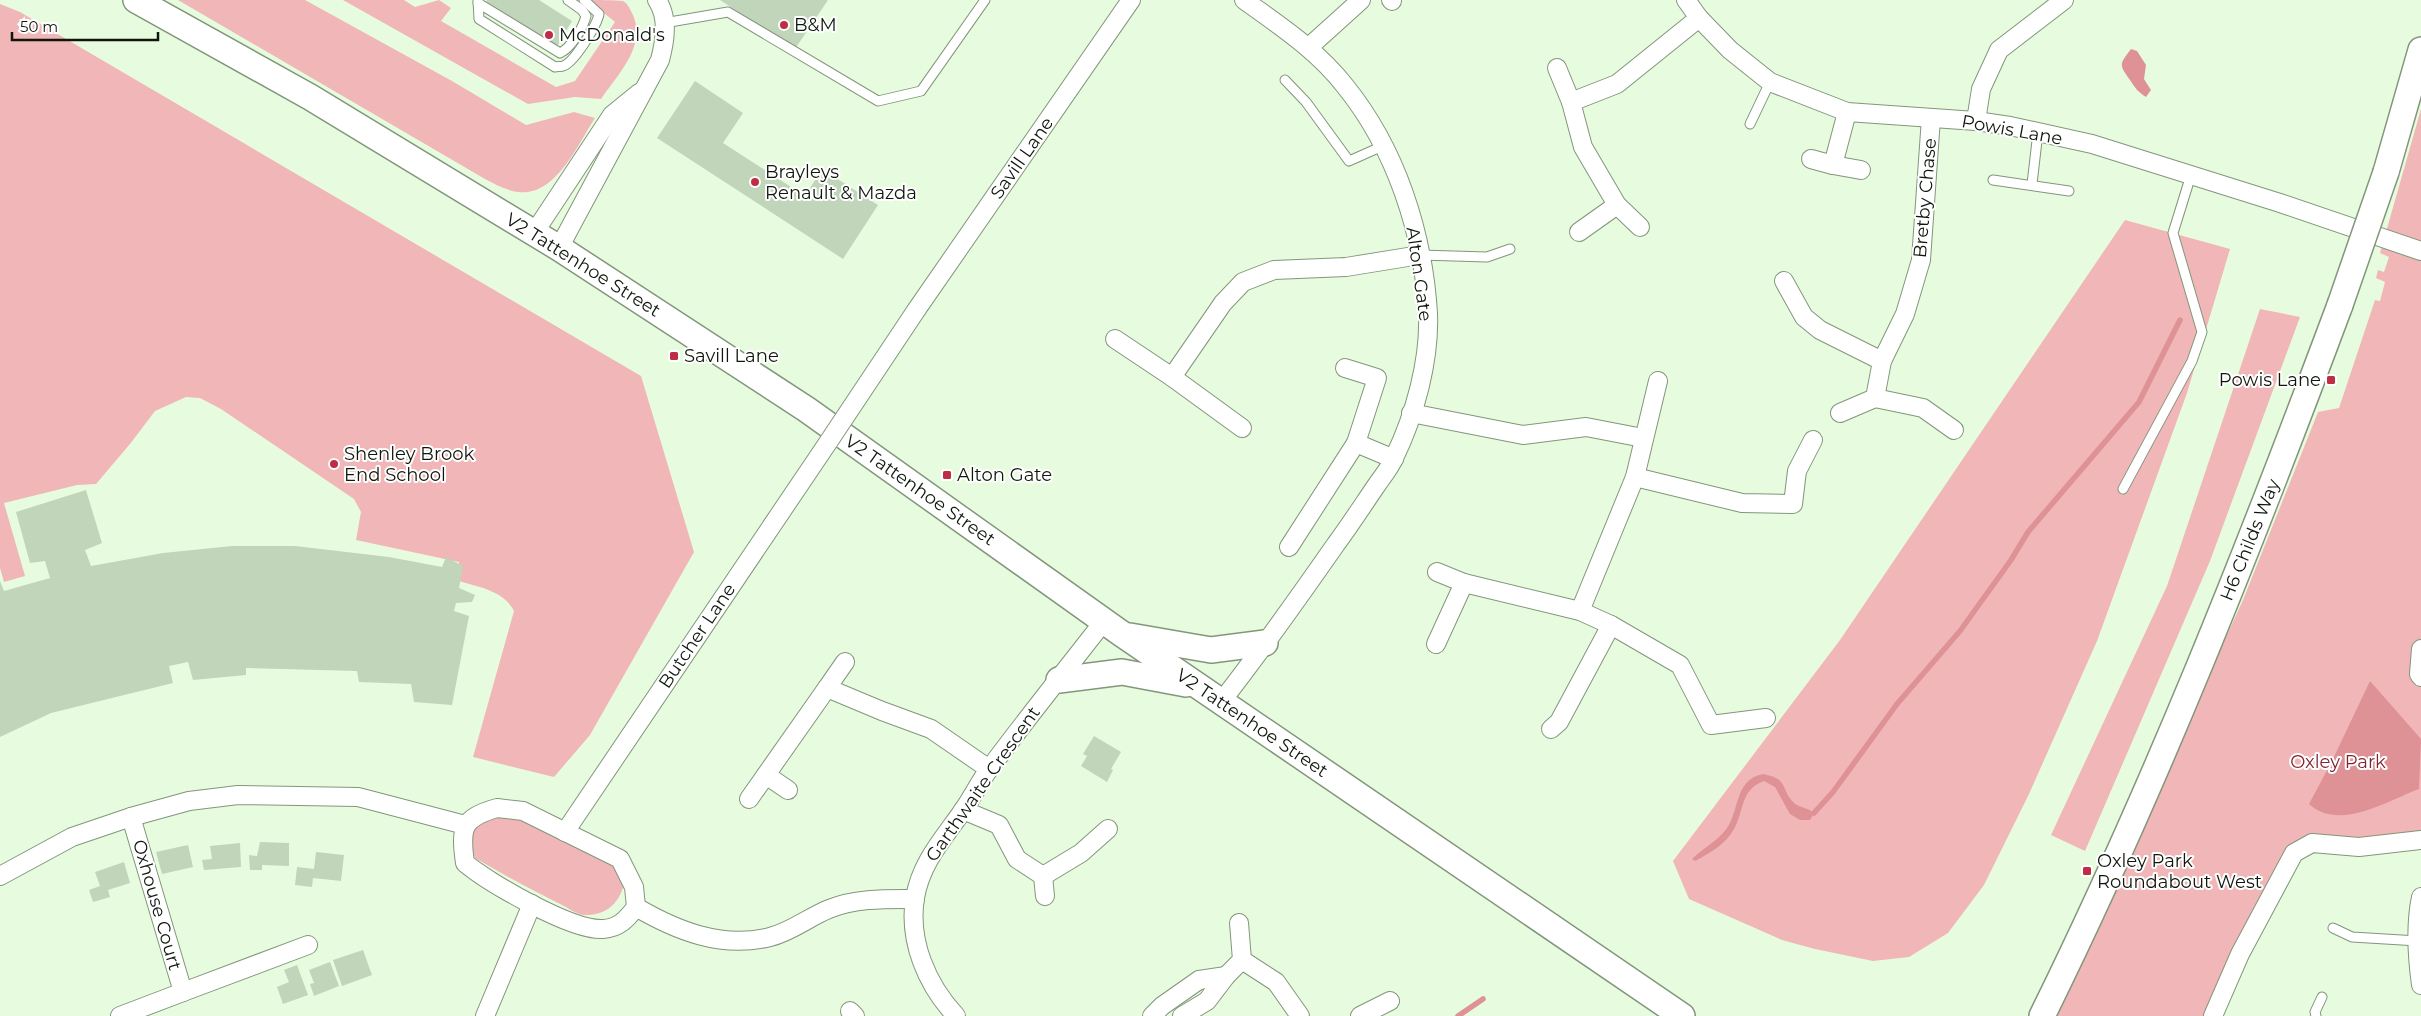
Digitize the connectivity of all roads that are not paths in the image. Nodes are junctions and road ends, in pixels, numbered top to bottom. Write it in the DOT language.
graph roads {
  1 [pos="136,0"];
  2 [pos="568,0"];
  3 [pos="584,0"];
  4 [pos="657,0"];
  5 [pos="985,0"];
  6 [pos="1132,0"];
  7 [pos="1244,0"];
  8 [pos="1360,0"];
  9 [pos="1686,0"];
  10 [pos="2064,0"];
  11 [pos="478,2"];
  12 [pos="1699,18"];
  13 [pos="664,23"];
  14 [pos="1309,47"];
  15 [pos="2421,50"];
  16 [pos="1557,68"];
  17 [pos="1285,80"];
  18 [pos="1770,82"];
  19 [pos="644,89"];
  20 [pos="1571,102"];
  21 [pos="1847,112"];
  22 [pos="1931,118"];
  23 [pos="1976,121"];
  24 [pos="1750,124"];
  25 [pos="2038,132"];
  26 [pos="1385,145"];
  27 [pos="1811,159"];
  28 [pos="1833,165"];
  29 [pos="1861,170"];
  30 [pos="2191,175"];
  31 [pos="1993,180"];
  32 [pos="2032,184"];
  33 [pos="2069,191"];
  34 [pos="1617,205"];
  35 [pos="1640,227"];
  36 [pos="1579,232"];
  37 [pos="534,233"];
  38 [pos="559,248"];
  39 [pos="1510,249"];
  40 [pos="2421,251"];
  41 [pos="1420,255"];
  42 [pos="1784,280"];
  43 [pos="1115,339"];
  44 [pos="1882,361"];
  45 [pos="1345,368"];
  46 [pos="1172,377"];
  47 [pos="1658,381"];
  48 [pos="1875,398"];
  49 [pos="1840,413"];
  50 [pos="1411,414"];
  51 [pos="1242,428"];
  52 [pos="1954,430"];
  53 [pos="1643,438"];
  54 [pos="1813,440"];
  55 [pos="829,441"];
  56 [pos="1356,443"];
  57 [pos="1394,459"];
  58 [pos="1635,476"];
  59 [pos="2123,488"];
  60 [pos="1289,548"];
  61 [pos="1437,572"];
  62 [pos="1464,583"];
  63 [pos="1580,612"];
  64 [pos="1611,624"];
  65 [pos="1113,628"];
  66 [pos="1265,643"];
  67 [pos="1436,644"];
  68 [pos="2421,649"];
  69 [pos="845,662"];
  70 [pos="2421,676"];
  71 [pos="1059,680"];
  72 [pos="1196,685"];
  73 [pos="827,688"];
  74 [pos="1221,702"];
  75 [pos="1766,718"];
  76 [pos="1551,729"];
  77 [pos="989,769"];
  78 [pos="766,775"];
  79 [pos="788,790"];
  80 [pos="749,799"];
  81 [pos="963,810"];
  82 [pos="131,817"];
  83 [pos="465,825"];
  84 [pos="1108,829"];
  85 [pos="565,832"];
  86 [pos="2421,840"];
  87 [pos="0,876"];
  88 [pos="1042,876"];
  89 [pos="1045,896"];
  90 [pos="2421,897"];
  91 [pos="915,899"];
  92 [pos="532,904"];
  93 [pos="636,907"];
  94 [pos="1239,923"];
  95 [pos="2333,928"];
  96 [pos="308,945"];
  97 [pos="2419,951"];
  98 [pos="1242,960"];
  99 [pos="1226,976"];
  100 [pos="2421,985"];
  101 [pos="183,992"];
  102 [pos="2322,997"];
  103 [pos="1390,1001"];
  104 [pos="120,1016"];
  105 [pos="485,1016"];
  106 [pos="956,1016"];
  107 [pos="1152,1016"];
  108 [pos="1182,1016"];
  109 [pos="1300,1016"];
  110 [pos="1360,1016"];
  111 [pos="1682,1016"];
  112 [pos="2042,1016"];
  113 [pos="2213,1016"];
  114 [pos="2316,1016"];
  1 -- 37 [label="street, V2 Tattenhoe Street"];
  2 -- 11 [label="lane"];
  3 -- 11 [label="lane"];
  4 -- 13 [label="street"];
  5 -- 13 [label="lane"];
  6 -- 55 [label="street, Savill Lane, bridge"];
  7 -- 14 [label="street, Alton Gate"];
  8 -- 14 [label="street"];
  9 -- 12 [label="street, Powis Lane"];
  10 -- 23 [label="street"];
  12 -- 18 [label="street, Powis Lane"];
  12 -- 20 [label="street"];
  13 -- 19 [label="street"];
  14 -- 26 [label="street, Alton Gate"];
  15 -- 112 [label="street, H6 Childs Way, bridge"];
  16 -- 20 [label="street"];
  17 -- 26 [label="lane"];
  18 -- 21 [label="street, Powis Lane"];
  18 -- 24 [label="lane"];
  19 -- 37 [label="street"];
  19 -- 38 [label="street"];
  20 -- 34 [label="street"];
  21 -- 22 [label="street, Powis Lane"];
  21 -- 28 [label="street"];
  22 -- 23 [label="street, Powis Lane"];
  22 -- 44 [label="street, Bretby Chase"];
  23 -- 25 [label="street, Powis Lane"];
  25 -- 30 [label="street, Powis Lane"];
  25 -- 32 [label="lane"];
  26 -- 41 [label="street, Alton Gate"];
  27 -- 28 [label="street"];
  28 -- 29 [label="street"];
  30 -- 40 [label="street, Powis Lane"];
  30 -- 59 [label="lane"];
  31 -- 32 [label="lane"];
  32 -- 33 [label="lane"];
  34 -- 35 [label="street"];
  34 -- 36 [label="street"];
  37 -- 38 [label="street, V2 Tattenhoe Street"];
  38 -- 65 [label="street, V2 Tattenhoe Street"];
  39 -- 41 [label="lane"];
  41 -- 46 [label="street"];
  41 -- 50 [label="street, Alton Gate"];
  42 -- 44 [label="street"];
  43 -- 46 [label="street"];
  44 -- 48 [label="street, Bretby Chase"];
  45 -- 56 [label="street"];
  46 -- 51 [label="street"];
  47 -- 53 [label="street"];
  48 -- 49 [label="street"];
  48 -- 52 [label="street"];
  50 -- 53 [label="street"];
  50 -- 57 [label="street, Alton Gate"];
  53 -- 58 [label="street"];
  54 -- 58 [label="street"];
  55 -- 85 [label="street, Butcher Lane"];
  56 -- 57 [label="street"];
  56 -- 60 [label="street"];
  57 -- 66 [label="street, Alton Gate"];
  58 -- 63 [label="street"];
  61 -- 62 [label="street"];
  62 -- 63 [label="street"];
  62 -- 67 [label="street"];
  63 -- 64 [label="street"];
  64 -- 75 [label="street"];
  64 -- 76 [label="street"];
  65 -- 66 [label="street"];
  65 -- 71 [label="street, Garthwaite Crescent"];
  65 -- 72 [label="street, V2 Tattenhoe Street"];
  66 -- 74 [label="street, Alton Gate"];
  68 -- 70 [label="street"];
  69 -- 73 [label="street"];
  71 -- 72 [label="street"];
  71 -- 77 [label="street, Garthwaite Crescent"];
  72 -- 74 [label="street, V2 Tattenhoe Street"];
  73 -- 77 [label="street"];
  73 -- 78 [label="street"];
  74 -- 111 [label="street, V2 Tattenhoe Street"];
  77 -- 81 [label="street, Garthwaite Crescent"];
  78 -- 79 [label="street"];
  78 -- 80 [label="street"];
  81 -- 88 [label="street"];
  81 -- 91 [label="street, Garthwaite Crescent"];
  82 -- 83 [label="street"];
  82 -- 87 [label="street"];
  82 -- 101 [label="street, Oxhouse Court"];
  83 -- 85 [label="street"];
  83 -- 92 [label="street"];
  84 -- 88 [label="street"];
  85 -- 93 [label="street"];
  86 -- 113 [label="street"];
  88 -- 89 [label="street"];
  90 -- 97 [label="street"];
  91 -- 93 [label="street"];
  91 -- 106 [label="street, Garthwaite Crescent"];
  92 -- 93 [label="street"];
  92 -- 105 [label="street"];
  94 -- 98 [label="street"];
  95 -- 97 [label="lane"];
  96 -- 101 [label="street, Oxhouse Court"];
  97 -- 100 [label="street"];
  98 -- 99 [label="street"];
  98 -- 109 [label="street"];
  99 -- 107 [label="street"];
  99 -- 108 [label="street"];
  101 -- 104 [label="street, Oxhouse Court"];
  102 -- 114 [label="lane"];
  103 -- 110 [label="street"];
}
